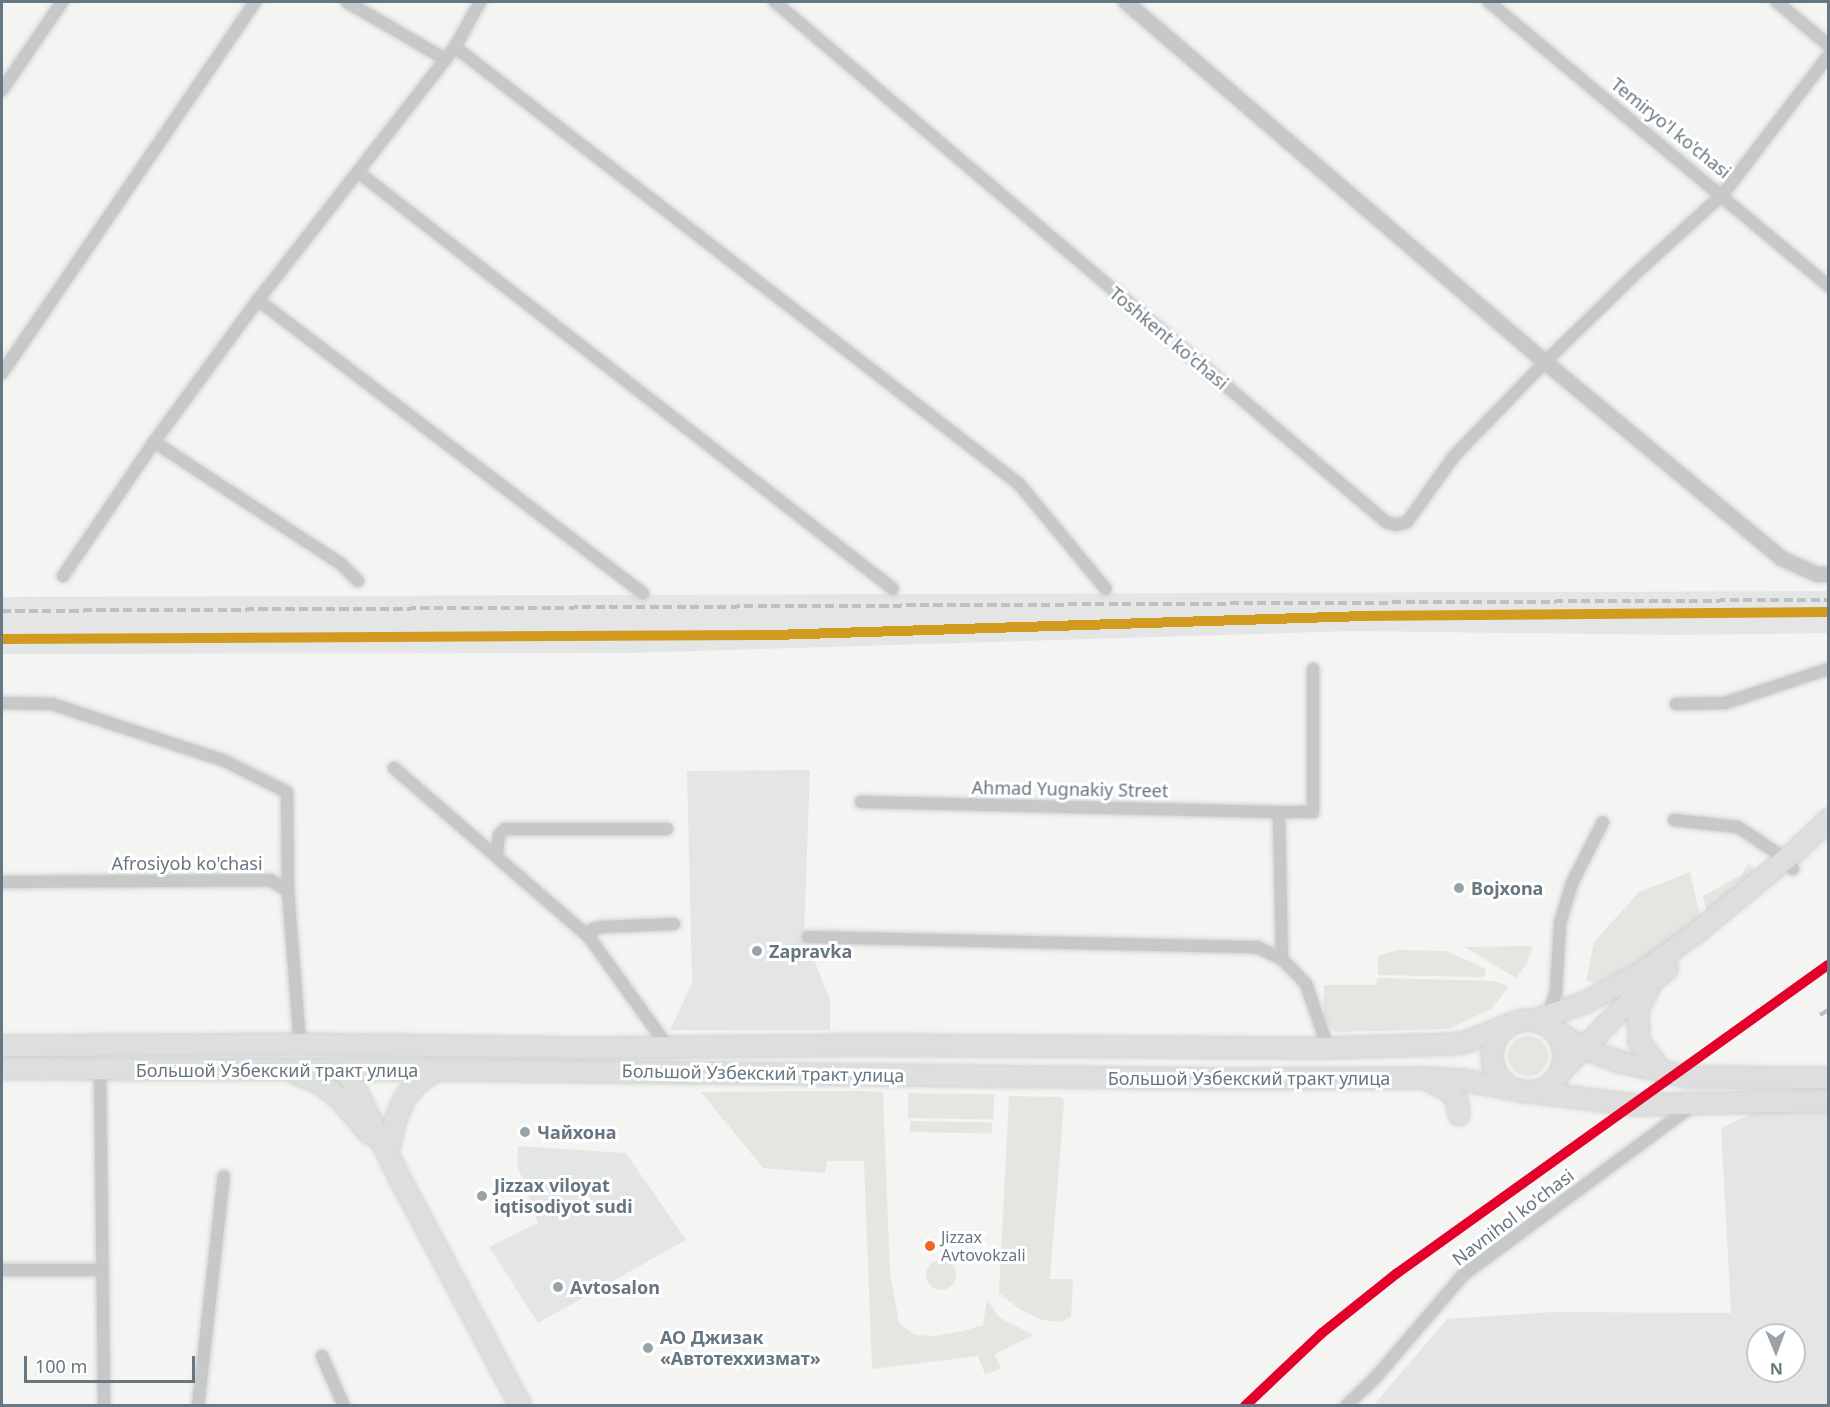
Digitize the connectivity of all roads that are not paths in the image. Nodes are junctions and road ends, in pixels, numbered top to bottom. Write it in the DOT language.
graph roads {
  1 [pos="62,2"];
  2 [pos="255,2"];
  3 [pos="347,2"];
  4 [pos="480,2"];
  5 [pos="775,2"];
  6 [pos="1126,2"];
  7 [pos="1489,2"];
  8 [pos="1777,2"];
  9 [pos="1828,45"];
  10 [pos="455,47"];
  11 [pos="1828,56"];
  12 [pos="445,59"];
  13 [pos="2,90"];
  14 [pos="358,172"];
  15 [pos="1723,194"];
  16 [pos="1828,285"];
  17 [pos="258,300"];
  18 [pos="1545,362"];
  19 [pos="2,373"];
  20 [pos="154,442"];
  21 [pos="1828,574"];
  22 [pos="63,576"];
  23 [pos="358,580"];
  24 [pos="892,589"];
  25 [pos="1106,589"];
  26 [pos="643,593"];
  27 [pos="1313,669"];
  28 [pos="1828,669"];
  29 [pos="2,703"];
  30 [pos="1676,704"];
  31 [pos="394,768"];
  32 [pos="861,802"];
  33 [pos="1279,812"];
  34 [pos="1674,820"];
  35 [pos="1828,820"];
  36 [pos="1603,822"];
  37 [pos="667,829"];
  38 [pos="1828,838"];
  39 [pos="497,854"];
  40 [pos="1790,864"];
  41 [pos="2,882"];
  42 [pos="288,891"];
  43 [pos="674,924"];
  44 [pos="589,937"];
  45 [pos="808,938"];
  46 [pos="1282,959"];
  47 [pos="1655,979"];
  48 [pos="1545,1021"];
  49 [pos="1511,1024"];
  50 [pos="300,1044"];
  51 [pos="2,1046"];
  52 [pos="668,1047"];
  53 [pos="1328,1048"];
  54 [pos="1582,1048"];
  55 [pos="2,1069"];
  56 [pos="100,1069"];
  57 [pos="286,1070"];
  58 [pos="346,1070"];
  59 [pos="436,1070"];
  60 [pos="1560,1072"];
  61 [pos="1663,1073"];
  62 [pos="1423,1078"];
  63 [pos="1828,1078"];
  64 [pos="1524,1091"];
  65 [pos="1828,1101"];
  66 [pos="1695,1104"];
  67 [pos="1459,1115"];
  68 [pos="391,1159"];
  69 [pos="224,1176"];
  70 [pos="2,1270"];
  71 [pos="102,1270"];
  72 [pos="322,1356"];
  73 [pos="104,1406"];
  74 [pos="198,1406"];
  75 [pos="344,1406"];
  76 [pos="521,1406"];
  77 [pos="1346,1406"];
  1 -- 13 [label="street"];
  2 -- 19 [label="street"];
  3 -- 12 [label="street"];
  4 -- 10 [label="street"];
  5 -- 18 [label="street, Toshkent ko'chasi"];
  6 -- 18 [label="street"];
  7 -- 15 [label="street, Temiryo'l ko'chasi"];
  8 -- 9 [label="street"];
  10 -- 12 [label="street"];
  10 -- 25 [label="street"];
  11 -- 15 [label="street"];
  12 -- 14 [label="street"];
  14 -- 17 [label="street"];
  14 -- 24 [label="street"];
  15 -- 16 [label="street, Temiryo'l ko'chasi"];
  15 -- 18 [label="street"];
  17 -- 20 [label="street"];
  17 -- 26 [label="street"];
  18 -- 21 [label="street"];
  20 -- 22 [label="street"];
  20 -- 23 [label="street"];
  27 -- 33 [label="street, Ahmad Yugnakiy Street"];
  28 -- 30 [label="street"];
  29 -- 42 [label="street"];
  31 -- 39 [label="street"];
  32 -- 33 [label="street, Ahmad Yugnakiy Street"];
  33 -- 46 [label="street"];
  34 -- 40 [label="street"];
  35 -- 40 [label="main road"];
  36 -- 48 [label="street"];
  37 -- 39 [label="street"];
  38 -- 40 [label="main road"];
  39 -- 44 [label="street"];
  40 -- 47 [label="main road"];
  40 -- 48 [label="main road"];
  41 -- 42 [label="street, Afrosiyob ko'chasi"];
  42 -- 50 [label="street"];
  43 -- 44 [label="street"];
  44 -- 52 [label="street"];
  45 -- 46 [label="street"];
  46 -- 53 [label="street"];
  47 -- 54 [label="main road"];
  47 -- 61 [label="main road"];
  48 -- 49 [label="main road"];
  48 -- 54 [label="main road"];
  48 -- 60 [label="main road"];
  49 -- 53 [label="main road, Большой Узбекский тракт улица"];
  49 -- 64 [label="main road"];
  50 -- 51 [label="main road, Большой Узбекский тракт улица"];
  50 -- 52 [label="main road, Большой Узбекский тракт улица"];
  52 -- 53 [label="main road, Большой Узбекский тракт улица"];
  54 -- 60 [label="main road"];
  54 -- 61 [label="main road"];
  55 -- 56 [label="main road, Большой Узбекский тракт улица"];
  56 -- 57 [label="main road, Большой Узбекский тракт улица"];
  56 -- 71 [label="street"];
  57 -- 58 [label="main road, Большой Узбекский тракт улица"];
  57 -- 68 [label="main road"];
  58 -- 59 [label="main road, Большой Узбекский тракт улица"];
  58 -- 68 [label="main road"];
  59 -- 62 [label="main road, Большой Узбекский тракт улица"];
  59 -- 68 [label="main road"];
  60 -- 64 [label="main road"];
  61 -- 63 [label="main road"];
  62 -- 64 [label="main road, Большой Узбекский тракт улица"];
  62 -- 67 [label="main road"];
  64 -- 66 [label="main road"];
  65 -- 66 [label="main road"];
  66 -- 77 [label="street, Navnihol ko'chasi"];
  68 -- 76 [label="main road"];
  69 -- 74 [label="street"];
  70 -- 71 [label="street"];
  71 -- 73 [label="street"];
  72 -- 75 [label="street"];
}
